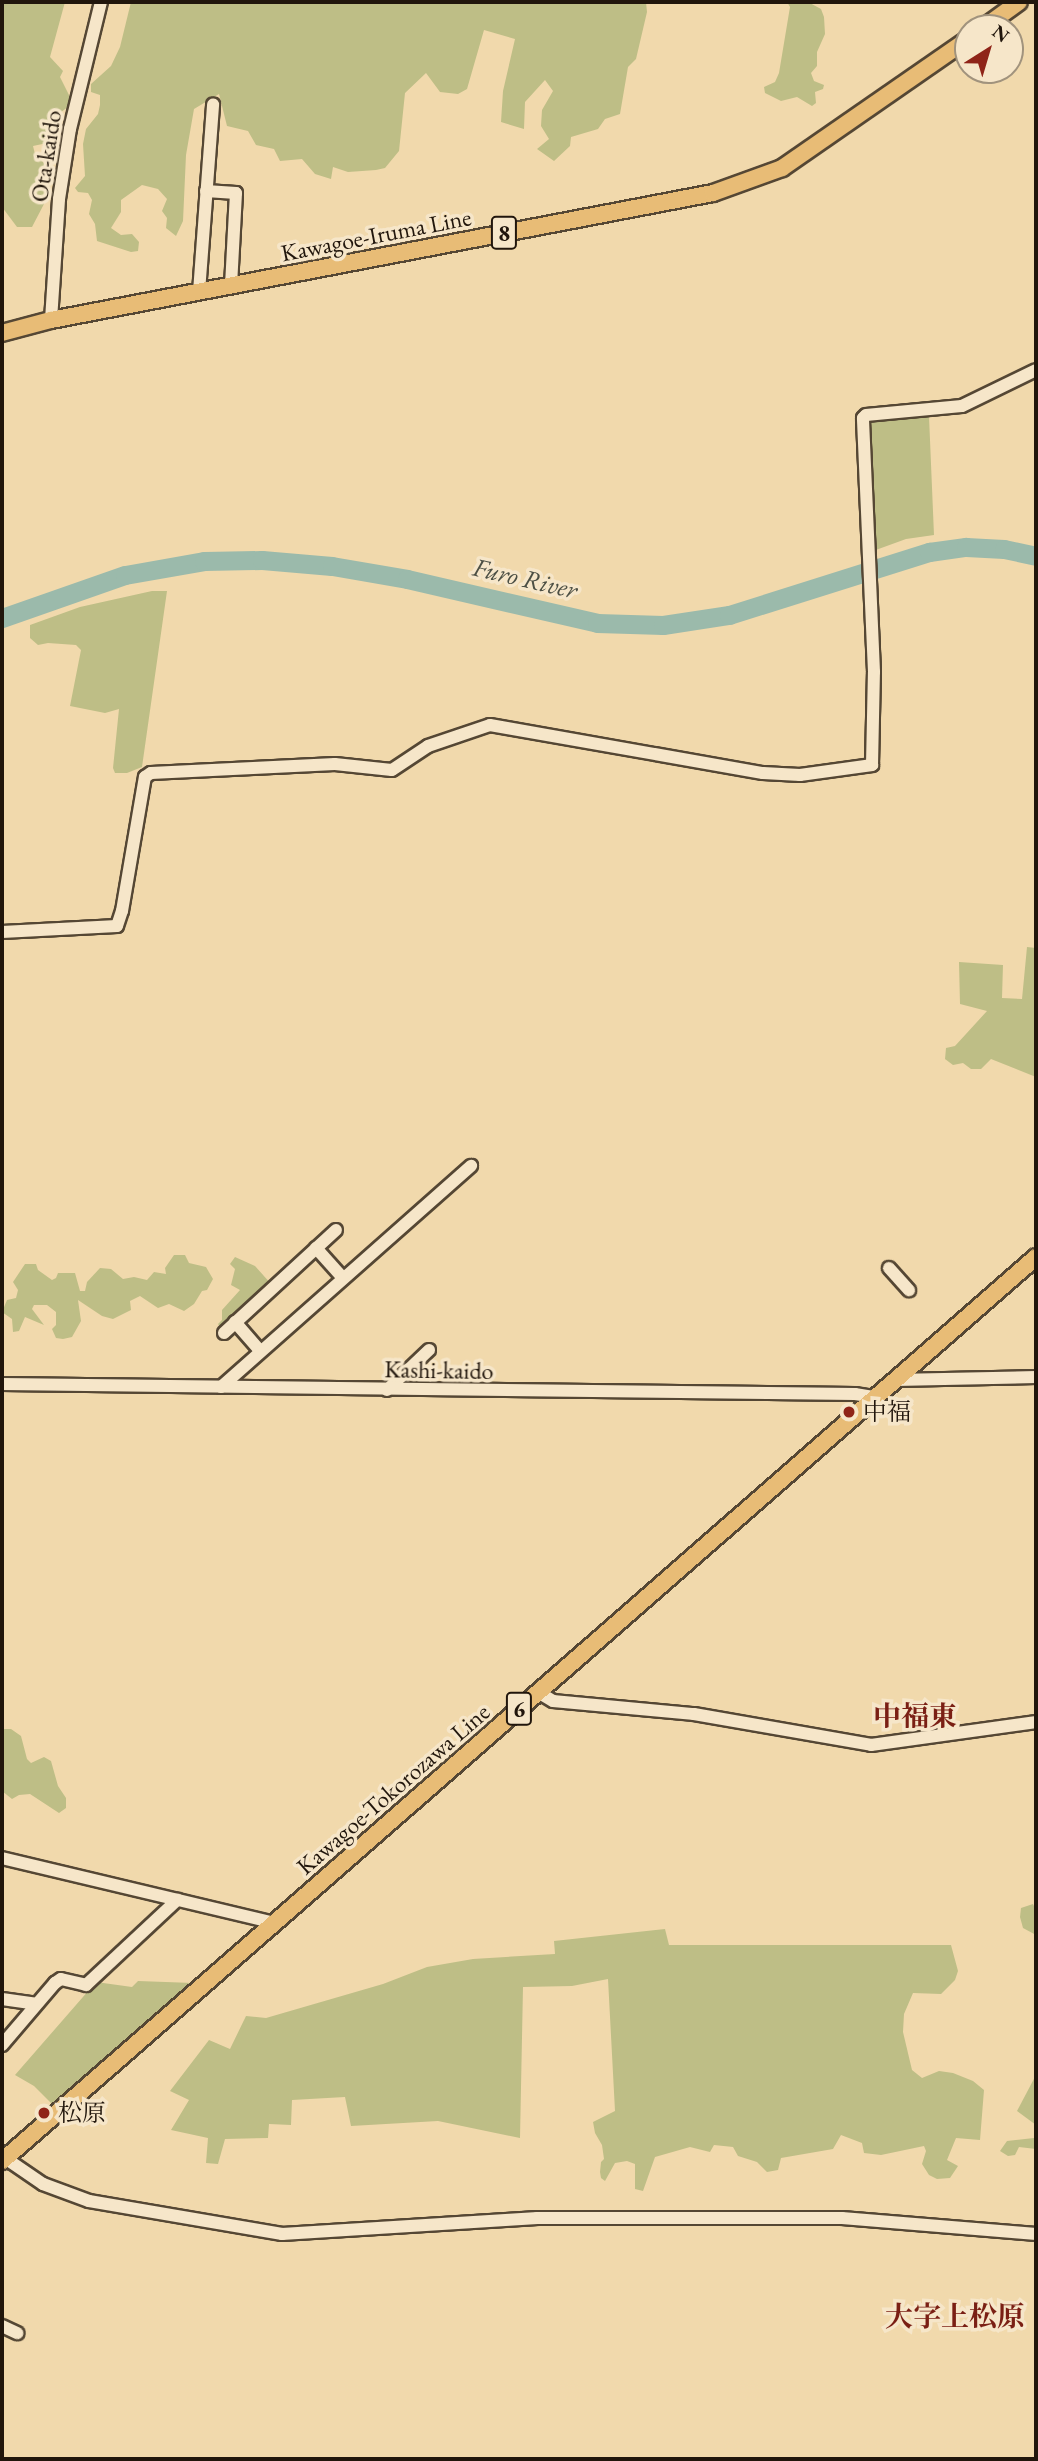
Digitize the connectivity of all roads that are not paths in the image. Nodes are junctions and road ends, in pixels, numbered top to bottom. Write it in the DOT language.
graph roads {
  1 [pos="101,2"];
  2 [pos="954,49"];
  3 [pos="213,105"];
  4 [pos="206,191"];
  5 [pos="231,285"];
  6 [pos="199,292"];
  7 [pos="51,320"];
  8 [pos="2,334"];
  9 [pos="1036,370"];
  10 [pos="2,932"];
  11 [pos="471,1166"];
  12 [pos="336,1230"];
  13 [pos="316,1248"];
  14 [pos="1036,1257"];
  15 [pos="889,1268"];
  16 [pos="343,1278"];
  17 [pos="909,1290"];
  18 [pos="235,1322"];
  19 [pos="224,1333"];
  20 [pos="429,1350"];
  21 [pos="260,1351"];
  22 [pos="1036,1377"];
  23 [pos="895,1380"];
  24 [pos="2,1384"];
  25 [pos="220,1387"];
  26 [pos="387,1390"];
  27 [pos="875,1398"];
  28 [pos="538,1692"];
  29 [pos="1036,1722"];
  30 [pos="2,1858"];
  31 [pos="177,1900"];
  32 [pos="274,1923"];
  33 [pos="2,2000"];
  34 [pos="36,2004"];
  35 [pos="2,2045"];
  36 [pos="3,2160"];
  37 [pos="1036,2234"];
  38 [pos="2,2326"];
  39 [pos="17,2333"];
  1 -- 7 [label="street, Ota-kaido"];
  2 -- 5 [label="main road, Kawagoe-Iruma Line / 8"];
  3 -- 4 [label="street"];
  4 -- 5 [label="street"];
  4 -- 6 [label="street"];
  5 -- 6 [label="main road, Kawagoe-Iruma Line / 8"];
  6 -- 7 [label="main road, Kawagoe-Iruma Line / 8"];
  7 -- 8 [label="main road, Kawagoe-Iruma Line / 8"];
  9 -- 10 [label="street"];
  11 -- 16 [label="street"];
  12 -- 13 [label="street"];
  13 -- 16 [label="street"];
  13 -- 18 [label="street"];
  14 -- 23 [label="main road, Kawagoe-Tokorozawa Line / 6"];
  15 -- 17 [label="street"];
  16 -- 21 [label="street"];
  18 -- 19 [label="street"];
  18 -- 21 [label="street"];
  20 -- 26 [label="street"];
  21 -- 25 [label="street"];
  22 -- 23 [label="street"];
  23 -- 27 [label="main road, Kawagoe-Tokorozawa Line / 6"];
  24 -- 25 [label="street, Kashi-kaido"];
  25 -- 26 [label="street, Kashi-kaido"];
  26 -- 27 [label="street, Kashi-kaido"];
  27 -- 28 [label="main road, Kawagoe-Tokorozawa Line / 6"];
  28 -- 29 [label="street"];
  28 -- 32 [label="main road, Kawagoe-Tokorozawa Line / 6"];
  30 -- 31 [label="street"];
  31 -- 32 [label="street"];
  31 -- 34 [label="street"];
  32 -- 36 [label="main road, Kawagoe-Tokorozawa Line / 6"];
  33 -- 34 [label="street"];
  34 -- 35 [label="street"];
  36 -- 37 [label="street"];
  38 -- 39 [label="street"];
}
